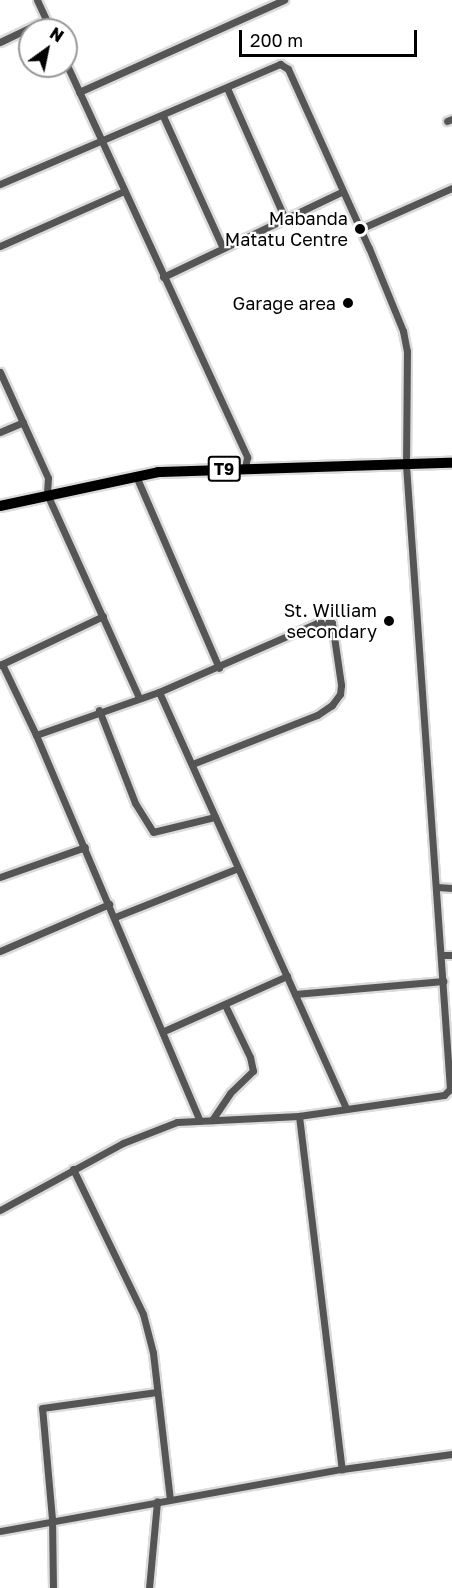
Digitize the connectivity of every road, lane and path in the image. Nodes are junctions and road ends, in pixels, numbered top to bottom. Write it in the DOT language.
graph roads {
  1 [pos="37,0"];
  2 [pos="284,0"];
  3 [pos="45,18"];
  4 [pos="18,33"];
  5 [pos="0,42"];
  6 [pos="73,78"];
  7 [pos="227,87"];
  8 [pos="79,92"];
  9 [pos="163,116"];
  10 [pos="102,143"];
  11 [pos="0,184"];
  12 [pos="452,188"];
  13 [pos="124,191"];
  14 [pos="344,192"];
  15 [pos="285,219"];
  16 [pos="360,229"];
  17 [pos="0,246"];
  18 [pos="223,248"];
  19 [pos="163,276"];
  20 [pos="0,372"];
  21 [pos="23,422"];
  22 [pos="0,432"];
  23 [pos="452,463"];
  24 [pos="406,465"];
  25 [pos="245,468"];
  26 [pos="136,476"];
  27 [pos="47,494"];
  28 [pos="0,506"];
  29 [pos="103,616"];
  30 [pos="1,665"];
  31 [pos="219,668"];
  32 [pos="159,692"];
  33 [pos="139,698"];
  34 [pos="99,710"];
  35 [pos="36,735"];
  36 [pos="192,764"];
  37 [pos="215,817"];
  38 [pos="85,847"];
  39 [pos="238,867"];
  40 [pos="0,877"];
  41 [pos="437,888"];
  42 [pos="452,888"];
  43 [pos="109,904"];
  44 [pos="115,916"];
  45 [pos="0,951"];
  46 [pos="442,955"];
  47 [pos="452,955"];
  48 [pos="287,976"];
  49 [pos="443,981"];
  50 [pos="295,994"];
  51 [pos="225,1005"];
  52 [pos="164,1031"];
  53 [pos="451,1088"];
  54 [pos="346,1109"];
  55 [pos="299,1116"];
  56 [pos="212,1120"];
  57 [pos="200,1121"];
  58 [pos="73,1168"];
  59 [pos="0,1210"];
  60 [pos="157,1392"];
  61 [pos="452,1454"];
  62 [pos="342,1469"];
  63 [pos="170,1499"];
  64 [pos="158,1501"];
  65 [pos="52,1519"];
  66 [pos="0,1531"];
  67 [pos="53,1588"];
  68 [pos="149,1588"];
  1 -- 3 [label="street"];
  2 -- 8 [label="street"];
  4 -- 5 [label="street"];
  6 -- 8 [label="street"];
  7 -- 9 [label="street"];
  7 -- 14 [label="street"];
  7 -- 15 [label="street"];
  8 -- 10 [label="street"];
  9 -- 10 [label="street"];
  9 -- 18 [label="street"];
  10 -- 11 [label="street"];
  10 -- 13 [label="street"];
  12 -- 16 [label="street"];
  13 -- 17 [label="street"];
  13 -- 19 [label="street"];
  14 -- 15 [label="street"];
  14 -- 16 [label="street"];
  15 -- 18 [label="street"];
  16 -- 24 [label="street"];
  18 -- 19 [label="street"];
  19 -- 25 [label="street"];
  20 -- 21 [label="street"];
  21 -- 22 [label="street"];
  21 -- 27 [label="street"];
  23 -- 24 [label="highway, T9"];
  24 -- 25 [label="highway, T9"];
  24 -- 41 [label="street"];
  25 -- 26 [label="highway, T9"];
  26 -- 27 [label="highway, T9"];
  26 -- 31 [label="street"];
  27 -- 28 [label="highway, T9"];
  27 -- 29 [label="street"];
  29 -- 30 [label="street"];
  29 -- 33 [label="street"];
  30 -- 35 [label="street"];
  31 -- 32 [label="street"];
  31 -- 36 [label="street"];
  32 -- 33 [label="street"];
  32 -- 36 [label="street"];
  33 -- 34 [label="street"];
  34 -- 35 [label="street"];
  34 -- 37 [label="street"];
  35 -- 38 [label="street"];
  36 -- 37 [label="street"];
  37 -- 39 [label="street"];
  38 -- 40 [label="street"];
  38 -- 43 [label="street"];
  39 -- 44 [label="street"];
  39 -- 48 [label="street"];
  41 -- 42 [label="street"];
  41 -- 46 [label="street"];
  43 -- 44 [label="street"];
  43 -- 45 [label="street"];
  44 -- 52 [label="street"];
  46 -- 47 [label="street"];
  46 -- 49 [label="street"];
  48 -- 50 [label="street"];
  48 -- 51 [label="street"];
  49 -- 50 [label="street"];
  49 -- 53 [label="street"];
  50 -- 54 [label="street"];
  51 -- 52 [label="street"];
  51 -- 56 [label="street"];
  52 -- 57 [label="street"];
  53 -- 54 [label="street"];
  54 -- 55 [label="street"];
  55 -- 56 [label="street"];
  55 -- 62 [label="street"];
  56 -- 57 [label="street"];
  57 -- 58 [label="street"];
  58 -- 59 [label="street"];
  58 -- 60 [label="street"];
  60 -- 63 [label="street"];
  60 -- 65 [label="street"];
  61 -- 62 [label="street"];
  62 -- 63 [label="street"];
  63 -- 64 [label="street"];
  64 -- 65 [label="street"];
  64 -- 68 [label="street"];
  65 -- 66 [label="street"];
  65 -- 67 [label="street"];
}
